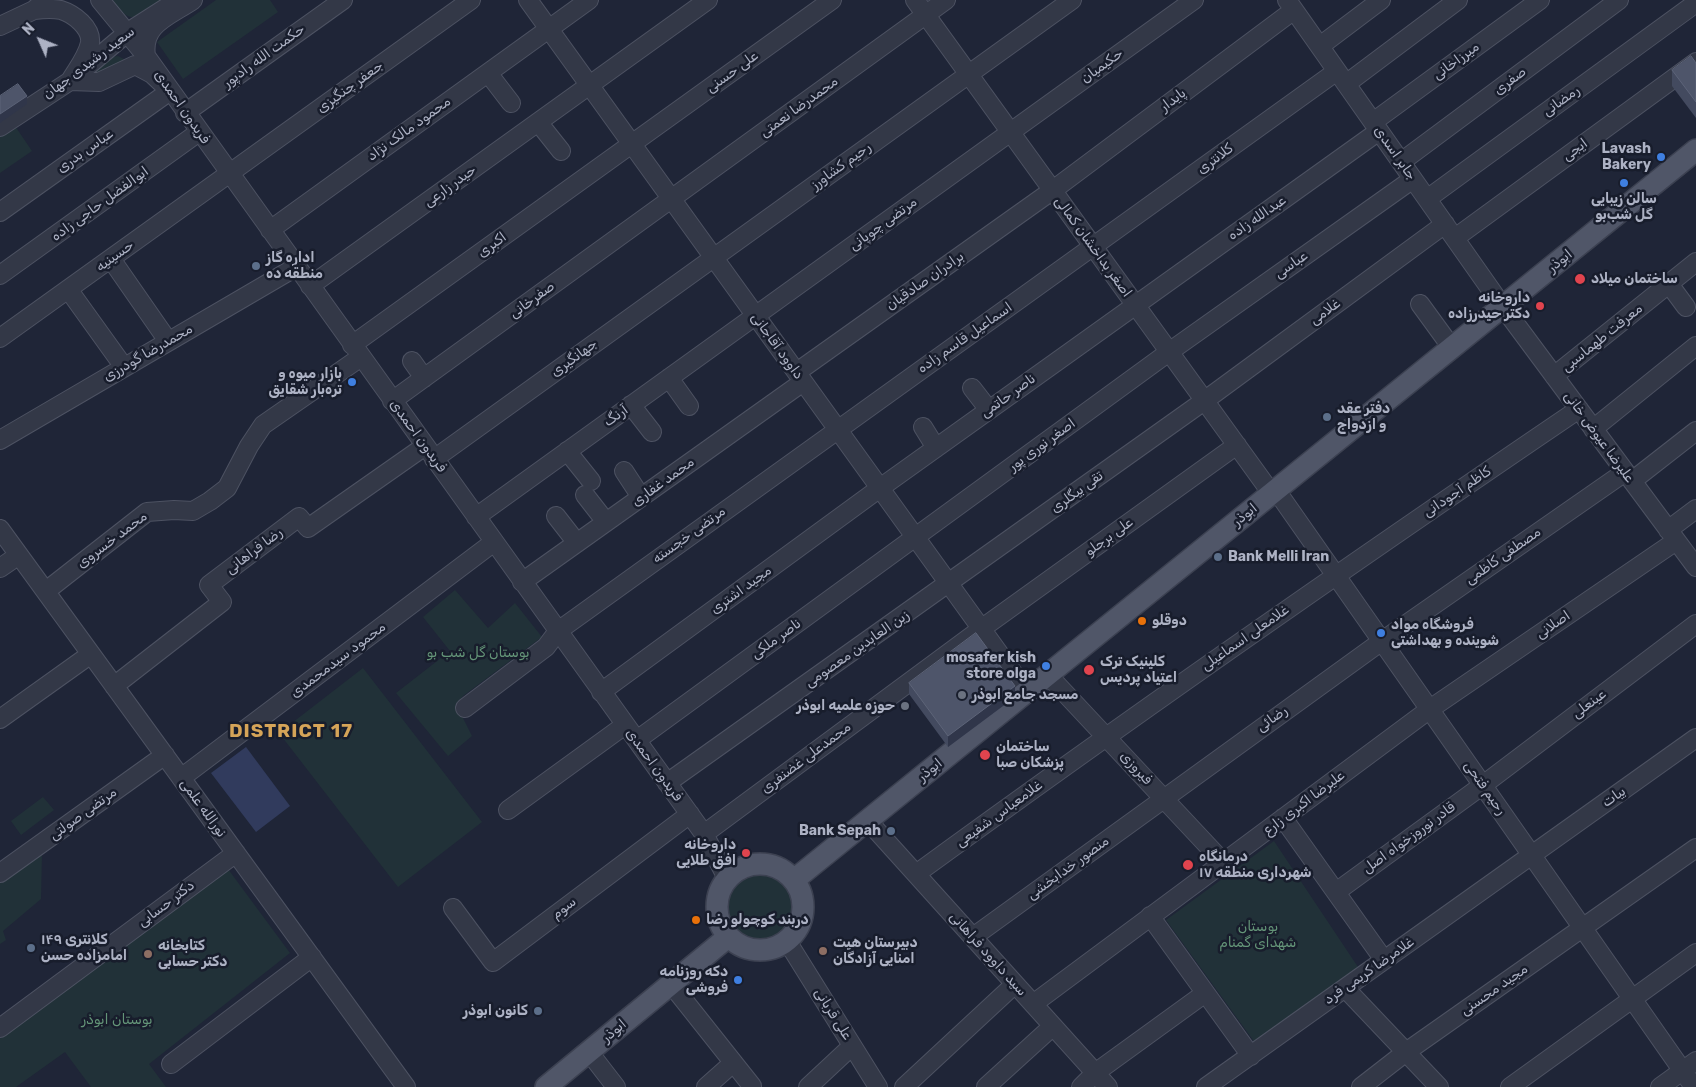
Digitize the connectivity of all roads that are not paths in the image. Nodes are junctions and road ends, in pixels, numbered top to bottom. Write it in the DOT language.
graph roads {
  1 [pos="100,0"];
  2 [pos="178,0"];
  3 [pos="193,0"];
  4 [pos="343,0"];
  5 [pos="471,0"];
  6 [pos="528,0"];
  7 [pos="589,0"];
  8 [pos="708,0"];
  9 [pos="832,0"];
  10 [pos="915,0"];
  11 [pos="946,0"];
  12 [pos="1072,0"];
  13 [pos="1194,0"];
  14 [pos="1381,0"];
  15 [pos="1458,0"];
  16 [pos="1540,0"];
  17 [pos="1619,0"];
  18 [pos="1291,3"];
  19 [pos="39,5"];
  20 [pos="1691,7"];
  21 [pos="926,15"];
  22 [pos="0,26"];
  23 [pos="549,29"];
  24 [pos="128,32"];
  25 [pos="1320,46"];
  26 [pos="146,56"];
  27 [pos="1696,62"];
  28 [pos="488,73"];
  29 [pos="969,74"];
  30 [pos="1342,77"];
  31 [pos="70,81"];
  32 [pos="590,85"];
  33 [pos="170,91"];
  34 [pos="511,103"];
  35 [pos="185,113"];
  36 [pos="538,122"];
  37 [pos="1376,126"];
  38 [pos="0,127"];
  39 [pos="199,132"];
  40 [pos="1011,132"];
  41 [pos="632,144"];
  42 [pos="1696,150"];
  43 [pos="560,151"];
  44 [pos="1401,162"];
  45 [pos="229,174"];
  46 [pos="1413,179"];
  47 [pos="1053,190"];
  48 [pos="671,199"];
  49 [pos="1427,199"];
  50 [pos="0,212"];
  51 [pos="270,230"];
  52 [pos="1450,231"];
  53 [pos="1094,247"];
  54 [pos="714,258"];
  55 [pos="111,259"];
  56 [pos="1696,262"];
  57 [pos="296,266"];
  58 [pos="0,275"];
  59 [pos="1669,284"];
  60 [pos="310,286"];
  61 [pos="68,289"];
  62 [pos="1420,304"];
  63 [pos="1135,305"];
  64 [pos="1503,307"];
  65 [pos="1686,307"];
  66 [pos="755,316"];
  67 [pos="0,338"];
  68 [pos="168,341"];
  69 [pos="1696,346"];
  70 [pos="1452,348"];
  71 [pos="357,351"];
  72 [pos="1169,352"];
  73 [pos="412,361"];
  74 [pos="124,367"];
  75 [pos="1554,376"];
  76 [pos="800,377"];
  77 [pos="424,378"];
  78 [pos="669,378"];
  79 [pos="972,388"];
  80 [pos="392,401"];
  81 [pos="1204,401"];
  82 [pos="631,405"];
  83 [pos="689,406"];
  84 [pos="1579,409"];
  85 [pos="989,410"];
  86 [pos="923,427"];
  87 [pos="837,428"];
  88 [pos="1593,429"];
  89 [pos="1696,431"];
  90 [pos="652,432"];
  91 [pos="0,440"];
  92 [pos="1237,446"];
  93 [pos="936,448"];
  94 [pos="567,451"];
  95 [pos="429,452"];
  96 [pos="624,471"];
  97 [pos="1629,477"];
  98 [pos="880,488"];
  99 [pos="1274,492"];
  100 [pos="642,497"];
  101 [pos="1696,509"];
  102 [pos="556,516"];
  103 [pos="476,517"];
  104 [pos="606,522"];
  105 [pos="0,529"];
  106 [pos="1672,536"];
  107 [pos="915,537"];
  108 [pos="494,542"];
  109 [pos="577,543"];
  110 [pos="19,555"];
  111 [pos="1696,567"];
  112 [pos="0,568"];
  113 [pos="1335,574"];
  114 [pos="522,582"];
  115 [pos="949,584"];
  116 [pos="46,591"];
  117 [pos="1696,624"];
  118 [pos="981,628"];
  119 [pos="558,631"];
  120 [pos="1382,640"];
  121 [pos="91,654"];
  122 [pos="1048,674"];
  123 [pos="114,686"];
  124 [pos="602,692"];
  125 [pos="1027,692"];
  126 [pos="465,708"];
  127 [pos="1430,709"];
  128 [pos="0,719"];
  129 [pos="625,725"];
  130 [pos="1105,736"];
  131 [pos="1696,738"];
  132 [pos="636,740"];
  133 [pos="165,755"];
  134 [pos="181,778"];
  135 [pos="667,783"];
  136 [pos="1483,785"];
  137 [pos="1163,798"];
  138 [pos="508,810"];
  139 [pos="690,814"];
  140 [pos="1283,818"];
  141 [pos="868,821"];
  142 [pos="704,834"];
  143 [pos="1696,848"];
  144 [pos="236,852"];
  145 [pos="1532,855"];
  146 [pos="1223,862"];
  147 [pos="0,873"];
  148 [pos="916,874"];
  149 [pos="727,878"];
  150 [pos="794,880"];
  151 [pos="1336,892"];
  152 [pos="453,908"];
  153 [pos="1150,916"];
  154 [pos="1583,928"];
  155 [pos="728,937"];
  156 [pos="973,937"];
  157 [pos="787,941"];
  158 [pos="1696,953"];
  159 [pos="312,957"];
  160 [pos="1384,960"];
  161 [pos="671,984"];
  162 [pos="1015,984"];
  163 [pos="1345,988"];
  164 [pos="1204,994"];
  165 [pos="1633,999"];
  166 [pos="1033,1004"];
  167 [pos="1053,1026"];
  168 [pos="0,1028"];
  169 [pos="852,1046"];
  170 [pos="589,1052"];
  171 [pos="1406,1052"];
  172 [pos="1251,1056"];
  173 [pos="733,1063"];
  174 [pos="172,1064"];
  175 [pos="1689,1066"];
  176 [pos="1095,1073"];
  177 [pos="752,1086"];
  178 [pos="406,1087"];
  179 [pos="546,1087"];
  180 [pos="616,1087"];
  181 [pos="706,1087"];
  182 [pos="808,1087"];
  183 [pos="878,1087"];
  184 [pos="904,1087"];
  185 [pos="986,1087"];
  186 [pos="1081,1087"];
  187 [pos="1108,1087"];
  188 [pos="1206,1087"];
  189 [pos="1361,1087"];
  190 [pos="1439,1087"];
  191 [pos="1510,1087"];
  192 [pos="1660,1087"];
  193 [pos="1694,1087"];
  1 -- 24 [label="street, فریدون احمدی"];
  2 -- 24 [label="street, سعید رشیدی جهان"];
  3 -- 26 [label="street, سعید رشیدی جهان"];
  4 -- 35 [label="street, حکمت الله رادپور"];
  5 -- 45 [label="street, جعفر چنگیزی"];
  6 -- 23 [label="street, داوود آقاجانی"];
  7 -- 23 [label="street, محمود مالک نژاد"];
  8 -- 32 [label="street, حیدر زارعی"];
  9 -- 41 [label="street, علی حسنی"];
  10 -- 21 [label="street, اصغر بداخشان کمالی"];
  11 -- 21 [label="street, محمدرضا نعمتی"];
  12 -- 29 [label="street, رحیم کشاورز"];
  13 -- 40 [label="street, حکیمیان"];
  14 -- 25 [label="street"];
  15 -- 30 [label="street, کلانتری"];
  16 -- 37 [label="street, میرزاخانی"];
  17 -- 44 [label="street, صفری"];
  18 -- 25 [label="street, جابر اسدی"];
  18 -- 47 [label="street, پایدار"];
  19 -- 22 [label="street"];
  19 -- 31 [label="street"];
  20 -- 49 [label="street, رمضانی"];
  21 -- 29 [label="street, اصغر بداخشان کمالی"];
  21 -- 48 [label="street, محمدرضا نعمتی"];
  23 -- 28 [label="street, محمود مالک نژاد"];
  23 -- 32 [label="street, داوود آقاجانی"];
  24 -- 26 [label="street, فریدون احمدی"];
  24 -- 31 [label="street, سعید رشیدی جهان"];
  25 -- 30 [label="street, جابر اسدی"];
  26 -- 33 [label="street, فریدون احمدی"];
  27 -- 52 [label="street, ایجی"];
  28 -- 34 [label="street"];
  28 -- 51 [label="street, محمود مالک نژاد"];
  29 -- 40 [label="street, اصغر بداخشان کمالی"];
  29 -- 54 [label="street, رحیم کشاورز"];
  30 -- 37 [label="street, جابر اسدی"];
  30 -- 53 [label="street, کلانتری"];
  31 -- 33 [label="street"];
  31 -- 38 [label="street, سعید رشیدی جهان"];
  32 -- 36 [label="street, حیدر زارعی"];
  32 -- 41 [label="street, داوود آقاجانی"];
  33 -- 35 [label="street, فریدون احمدی"];
  33 -- 50 [label="street, عباس بدری"];
  35 -- 39 [label="street, فریدون احمدی"];
  36 -- 43 [label="street"];
  36 -- 60 [label="street, حیدر زارعی"];
  37 -- 44 [label="street, جابر اسدی"];
  37 -- 63 [label="street, عبدالله زاده"];
  39 -- 45 [label="street, فریدون احمدی"];
  39 -- 58 [label="street, ابوالفضل حاجی زاده"];
  40 -- 47 [label="street, اصغر بداخشان کمالی"];
  40 -- 66 [label="street, مرتضی چوپانی"];
  41 -- 48 [label="street, داوود آقاجانی"];
  41 -- 71 [label="street, اکبری"];
  42 -- 64 [label="main road, ابوذر"];
  44 -- 46 [label="street, جابر اسدی"];
  45 -- 51 [label="street, فریدون احمدی"];
  45 -- 55 [label="street, حسینیه"];
  46 -- 49 [label="street, جابر اسدی"];
  46 -- 72 [label="street, عباسی"];
  47 -- 53 [label="street, اصغر بداخشان کمالی"];
  47 -- 76 [label="street, برادران صادقیان"];
  48 -- 54 [label="street, داوود آقاجانی"];
  48 -- 77 [label="street, صفرخانی"];
  49 -- 52 [label="street, جابر اسدی"];
  51 -- 57 [label="street, فریدون احمدی"];
  52 -- 64 [label="street, جابر اسدی"];
  52 -- 81 [label="street, غلامی"];
  53 -- 63 [label="street, اصغر بداخشان کمالی"];
  53 -- 87 [label="street, اسماعیل قاسم زاده"];
  54 -- 66 [label="street, داوود آقاجانی"];
  54 -- 95 [label="street, جهانگیری"];
  55 -- 61 [label="street, حسینیه"];
  55 -- 68 [label="street"];
  56 -- 59 [label="street, معرفت طهماسبی"];
  57 -- 60 [label="street, فریدون احمدی"];
  57 -- 68 [label="street, محمدرضا گودرزی"];
  59 -- 65 [label="street"];
  59 -- 75 [label="street, معرفت طهماسبی"];
  60 -- 71 [label="street, فریدون احمدی"];
  61 -- 67 [label="street, حسینیه"];
  61 -- 74 [label="street"];
  62 -- 70 [label="street"];
  63 -- 72 [label="street, اصغر بداخشان کمالی"];
  63 -- 85 [label="street, ناصر حاتمی"];
  64 -- 70 [label="main road, ابوذر"];
  64 -- 75 [label="street, علیرضا عیوض خانی"];
  66 -- 76 [label="street, داوود آقاجانی"];
  66 -- 78 [label="street, آرنگ"];
  68 -- 74 [label="street, محمدرضا گودرزی"];
  69 -- 88 [label="street"];
  70 -- 99 [label="main road, ابوذر"];
  71 -- 80 [label="street, فریدون احمدی"];
  71 -- 116 [label="street, محمد خسروی"];
  72 -- 81 [label="street, اصغر بداخشان کمالی"];
  72 -- 107 [label="street, اصغر نوری پور"];
  73 -- 77 [label="street"];
  74 -- 91 [label="street, محمدرضا گودرزی"];
  75 -- 84 [label="street, علیرضا عیوض خانی"];
  76 -- 87 [label="street, داوود آقاجانی"];
  76 -- 100 [label="street, محمد غفاری"];
  77 -- 80 [label="street, صفرخانی"];
  78 -- 82 [label="street, آرنگ"];
  78 -- 83 [label="street"];
  79 -- 85 [label="street"];
  80 -- 95 [label="street, فریدون احمدی"];
  81 -- 92 [label="street, اصغر بداخشان کمالی"];
  81 -- 115 [label="street, تقی بیگلری"];
  82 -- 90 [label="street"];
  82 -- 94 [label="street, آرنگ"];
  84 -- 88 [label="street, علیرضا عیوض خانی"];
  84 -- 113 [label="street, کاظم آجودانی"];
  85 -- 93 [label="street, ناصر حاتمی"];
  86 -- 93 [label="street"];
  87 -- 98 [label="street, داوود آقاجانی"];
  87 -- 119 [label="street, مرتضی خجسته"];
  88 -- 97 [label="street, علیرضا عیوض خانی"];
  89 -- 97 [label="street, مصطفی کاظمی"];
  92 -- 99 [label="street, اصغر بداخشان کمالی"];
  92 -- 118 [label="street, علی برجلو"];
  93 -- 98 [label="street, ناصر حاتمی"];
  94 -- 103 [label="street, آرنگ"];
  94 -- 104 [label="street"];
  95 -- 103 [label="street, فریدون احمدی"];
  95 -- 123 [label="street, رضا فراهانی"];
  96 -- 100 [label="street"];
  97 -- 106 [label="street, علیرضا عیوض خانی"];
  97 -- 120 [label="street, مصطفی کاظمی"];
  98 -- 107 [label="street, داوود آقاجانی"];
  98 -- 124 [label="street, مجید اشتری"];
  99 -- 113 [label="street, رحیم فتحی"];
  99 -- 122 [label="main road, ابوذر"];
  100 -- 104 [label="street, محمد غفاری"];
  101 -- 106 [label="street, اصلانی"];
  102 -- 109 [label="street"];
  103 -- 108 [label="street, فریدون احمدی"];
  104 -- 109 [label="street, محمد غفاری"];
  105 -- 110 [label="street, نورالله علمی"];
  106 -- 111 [label="street, علیرضا عیوض خانی"];
  106 -- 127 [label="street, اصلانی"];
  107 -- 115 [label="street, داوود آقاجانی"];
  107 -- 132 [label="street, ناصر ملکی"];
  108 -- 114 [label="street, فریدون احمدی"];
  108 -- 134 [label="street, محمود سیدمحمدی"];
  109 -- 114 [label="street, محمد غفاری"];
  110 -- 112 [label="street"];
  110 -- 116 [label="street, نورالله علمی"];
  113 -- 120 [label="street, رحیم فتحی"];
  113 -- 130 [label="street, غلامعلی اسماعیلی"];
  114 -- 119 [label="street, فریدون احمدی"];
  115 -- 118 [label="street, داوود آقاجانی"];
  115 -- 135 [label="street, زین العابدین معصومی"];
  116 -- 121 [label="street, نورالله علمی"];
  117 -- 136 [label="street, عینعلی"];
  118 -- 125 [label="street, داوود آقاجانی"];
  118 -- 142 [label="street, محمدعلی غضنفری"];
  119 -- 124 [label="street, فریدون احمدی"];
  119 -- 126 [label="street, مرتضی خجسته"];
  120 -- 127 [label="street, رحیم فتحی"];
  120 -- 137 [label="street, رضائی"];
  121 -- 123 [label="street, نورالله علمی"];
  121 -- 128 [label="street"];
  122 -- 125 [label="main road, ابوذر"];
  122 -- 130 [label="street, فیروزی"];
  123 -- 133 [label="street, نورالله علمی"];
  124 -- 129 [label="street, فریدون احمدی"];
  125 -- 141 [label="main road, ابوذر"];
  127 -- 136 [label="street, رحیم فتحی"];
  127 -- 140 [label="street, علیرضا اکبری زارع"];
  129 -- 132 [label="street, فریدون احمدی"];
  129 -- 138 [label="street"];
  130 -- 137 [label="street, فیروزی"];
  130 -- 148 [label="street, غلامعباس شفیعی"];
  131 -- 145 [label="street, بیات"];
  132 -- 135 [label="street, فریدون احمدی"];
  133 -- 134 [label="street, نورالله علمی"];
  133 -- 147 [label="street, مرتضی صولتی"];
  134 -- 144 [label="street, نورالله علمی"];
  135 -- 139 [label="street, فریدون احمدی"];
  136 -- 145 [label="street, رحیم فتحی"];
  136 -- 151 [label="street, قادر نوروزخواه اصل"];
  137 -- 146 [label="street, فیروزی"];
  137 -- 156 [label="street, منصور خدابخشی"];
  139 -- 142 [label="street, فریدون احمدی"];
  139 -- 152 [label="street, سوم"];
  140 -- 146 [label="street, علیرضا اکبری زارع"];
  140 -- 151 [label="street"];
  141 -- 148 [label="street, سید داوود فراهانی"];
  141 -- 150 [label="main road, ابوذر"];
  142 -- 149 [label="street, فریدون احمدی"];
  143 -- 154 [label="street, مجید محسنی"];
  144 -- 159 [label="street, نورالله علمی"];
  144 -- 168 [label="street, دکتر حسابی"];
  145 -- 154 [label="street, رحیم فتحی"];
  145 -- 160 [label="street, غلامرضا کریمی فرد"];
  146 -- 153 [label="street, علیرضا اکبری زارع"];
  148 -- 156 [label="street, سید داوود فراهانی"];
  149 -- 150 [label="main road"];
  149 -- 155 [label="main road"];
  150 -- 157 [label="main road"];
  151 -- 160 [label="street"];
  153 -- 164 [label="street"];
  153 -- 166 [label="street, علیرضا اکبری زارع"];
  154 -- 165 [label="street, رحیم فتحی"];
  154 -- 171 [label="street, مجید محسنی"];
  155 -- 157 [label="main road"];
  155 -- 161 [label="main road, ابوذر"];
  156 -- 162 [label="street, سید داوود فراهانی"];
  157 -- 169 [label="street, علی قربانی"];
  158 -- 165 [label="street"];
  159 -- 174 [label="street"];
  159 -- 178 [label="street, نورالله علمی"];
  160 -- 163 [label="street, غلامرضا کریمی فرد"];
  161 -- 170 [label="main road, ابوذر"];
  161 -- 173 [label="street"];
  162 -- 166 [label="street, سید داوود فراهانی"];
  162 -- 184 [label="street"];
  163 -- 171 [label="street"];
  163 -- 172 [label="street, غلامرضا کریمی فرد"];
  164 -- 172 [label="street"];
  164 -- 176 [label="street"];
  165 -- 175 [label="street, رحیم فتحی"];
  165 -- 191 [label="street"];
  166 -- 167 [label="street, سید داوود فراهانی"];
  167 -- 176 [label="street, سید داوود فراهانی"];
  167 -- 185 [label="street"];
  169 -- 182 [label="street"];
  169 -- 183 [label="street, علی قربانی"];
  170 -- 179 [label="main road, ابوذر"];
  170 -- 180 [label="street"];
  171 -- 189 [label="street, مجید محسنی"];
  171 -- 190 [label="street"];
  172 -- 188 [label="street, غلامرضا کریمی فرد"];
  173 -- 177 [label="street"];
  173 -- 181 [label="street"];
  175 -- 192 [label="street"];
  175 -- 193 [label="street, رحیم فتحی"];
  176 -- 186 [label="street"];
  176 -- 187 [label="street, سید داوود فراهانی"];
}
